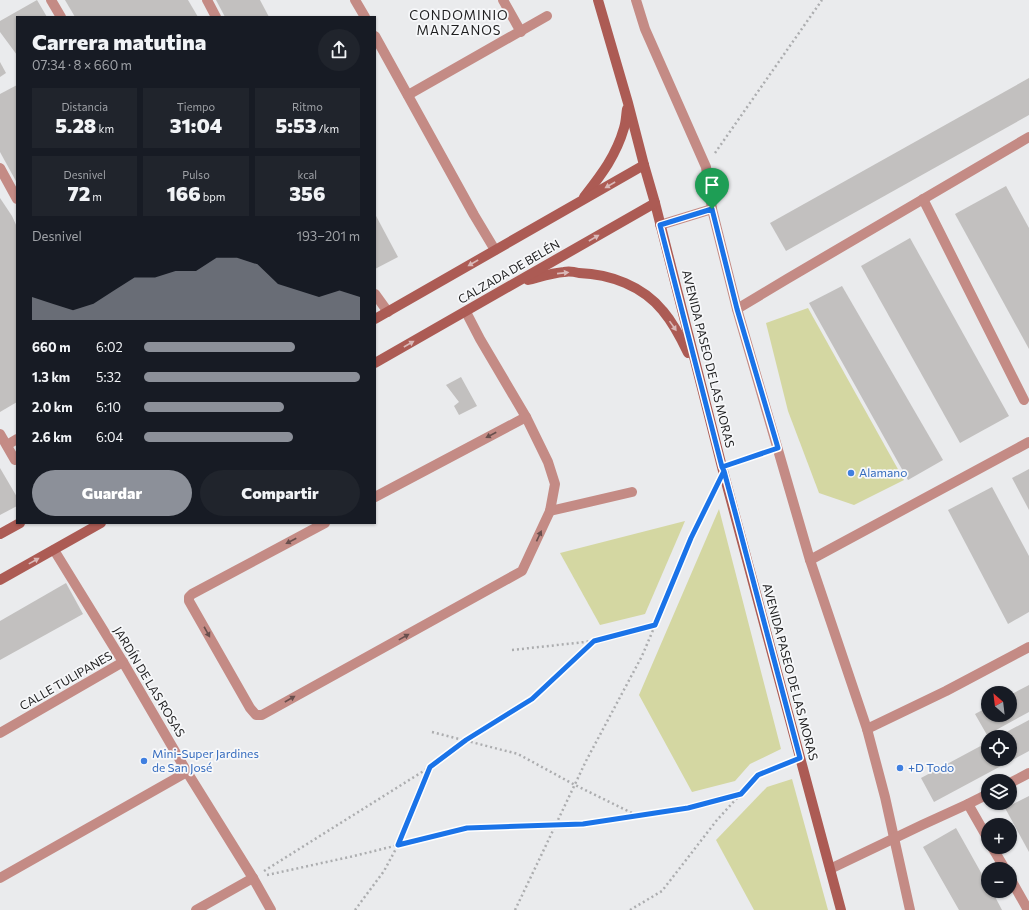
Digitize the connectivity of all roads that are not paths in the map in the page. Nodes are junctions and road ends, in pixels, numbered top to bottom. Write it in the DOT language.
graph roads {
  1 [pos="52,0"];
  2 [pos="207,0"];
  3 [pos="355,0"];
  4 [pos="503,0"];
  5 [pos="598,0"];
  6 [pos="636,0"];
  7 [pos="60,16"];
  8 [pos="215,16"];
  9 [pos="364,16"];
  10 [pos="548,16"];
  11 [pos="521,32"];
  12 [pos="376,38"];
  13 [pos="408,96"];
  14 [pos="628,103"];
  15 [pos="1029,137"];
  16 [pos="644,165"];
  17 [pos="0,168"];
  18 [pos="16,197"];
  19 [pos="923,199"];
  20 [pos="580,202"];
  21 [pos="655,203"];
  22 [pos="712,209"];
  23 [pos="660,225"];
  24 [pos="496,250"];
  25 [pos="511,285"];
  26 [pos="376,295"];
  27 [pos="737,309"];
  28 [pos="388,312"];
  29 [pos="466,312"];
  30 [pos="376,318"];
  31 [pos="376,362"];
  32 [pos="698,372"];
  33 [pos="1024,400"];
  34 [pos="526,417"];
  35 [pos="0,434"];
  36 [pos="16,440"];
  37 [pos="1029,442"];
  38 [pos="7,445"];
  39 [pos="15,460"];
  40 [pos="632,492"];
  41 [pos="376,496"];
  42 [pos="550,511"];
  43 [pos="18,524"];
  44 [pos="99,524"];
  45 [pos="323,524"];
  46 [pos="0,534"];
  47 [pos="54,550"];
  48 [pos="810,560"];
  49 [pos="0,580"];
  50 [pos="1029,647"];
  51 [pos="123,662"];
  52 [pos="867,729"];
  53 [pos="0,733"];
  54 [pos="187,772"];
  55 [pos="1029,773"];
  56 [pos="1017,779"];
  57 [pos="981,798"];
  58 [pos="968,804"];
  59 [pos="981,827"];
  60 [pos="894,838"];
  61 [pos="830,868"];
  62 [pos="0,878"];
  63 [pos="253,878"];
  64 [pos="1017,890"];
  65 [pos="196,910"];
  66 [pos="272,910"];
  67 [pos="841,910"];
  68 [pos="910,910"];
  69 [pos="1028,910"];
  1 -- 7 [label="street"];
  2 -- 8 [label="street"];
  3 -- 9 [label="street"];
  4 -- 11 [label="street"];
  5 -- 14 [label="street, AVENIDA PASEO DE LAS MORAS"];
  6 -- 22 [label="street"];
  10 -- 11 [label="street"];
  11 -- 13 [label="street"];
  12 -- 13 [label="street"];
  13 -- 24 [label="street"];
  14 -- 16 [label="street, AVENIDA PASEO DE LAS MORAS"];
  14 -- 20 [label="street"];
  15 -- 19 [label="street"];
  16 -- 20 [label="street, one-way"];
  16 -- 21 [label="street, AVENIDA PASEO DE LAS MORAS"];
  17 -- 18 [label="street"];
  19 -- 27 [label="street"];
  19 -- 33 [label="street"];
  20 -- 24 [label="street"];
  21 -- 23 [label="street, AVENIDA PASEO DE LAS MORAS"];
  25 -- 21 [label="street, CALZADA DE BELÉN, one-way"];
  22 -- 23 [label="street"];
  22 -- 27 [label="street"];
  23 -- 32 [label="street, AVENIDA PASEO DE LAS MORAS"];
  24 -- 28 [label="street, one-way"];
  25 -- 29 [label="street, CALZADA DE BELÉN"];
  25 -- 32 [label="street, one-way"];
  26 -- 28 [label="street"];
  27 -- 48 [label="street"];
  28 -- 30 [label="street"];
  31 -- 29 [label="street, CALZADA DE BELÉN, one-way"];
  29 -- 34 [label="street"];
  32 -- 61 [label="street, AVENIDA PASEO DE LAS MORAS"];
  34 -- 41 [label="street, one-way"];
  34 -- 42 [label="street"];
  35 -- 38 [label="street"];
  36 -- 38 [label="street"];
  37 -- 48 [label="street"];
  38 -- 39 [label="street"];
  40 -- 42 [label="street"];
  45 -- 42 [label="street, one-way"];
  43 -- 46 [label="street"];
  44 -- 47 [label="street"];
  49 -- 47 [label="street, one-way"];
  47 -- 51 [label="street, JARDÍN DE LAS ROSAS"];
  48 -- 52 [label="street"];
  50 -- 52 [label="street"];
  51 -- 53 [label="street, CALLE TULIPANES"];
  51 -- 54 [label="street, JARDÍN DE LAS ROSAS"];
  52 -- 60 [label="street"];
  54 -- 62 [label="street"];
  54 -- 63 [label="street, JARDÍN DE LAS ROSAS"];
  55 -- 56 [label="street"];
  57 -- 58 [label="street"];
  58 -- 59 [label="street"];
  58 -- 60 [label="street"];
  60 -- 61 [label="street"];
  60 -- 68 [label="street"];
  61 -- 67 [label="street, AVENIDA PASEO DE LAS MORAS"];
  63 -- 65 [label="street"];
  63 -- 66 [label="street, JARDÍN DE LAS ROSAS"];
  64 -- 69 [label="street"];
}
